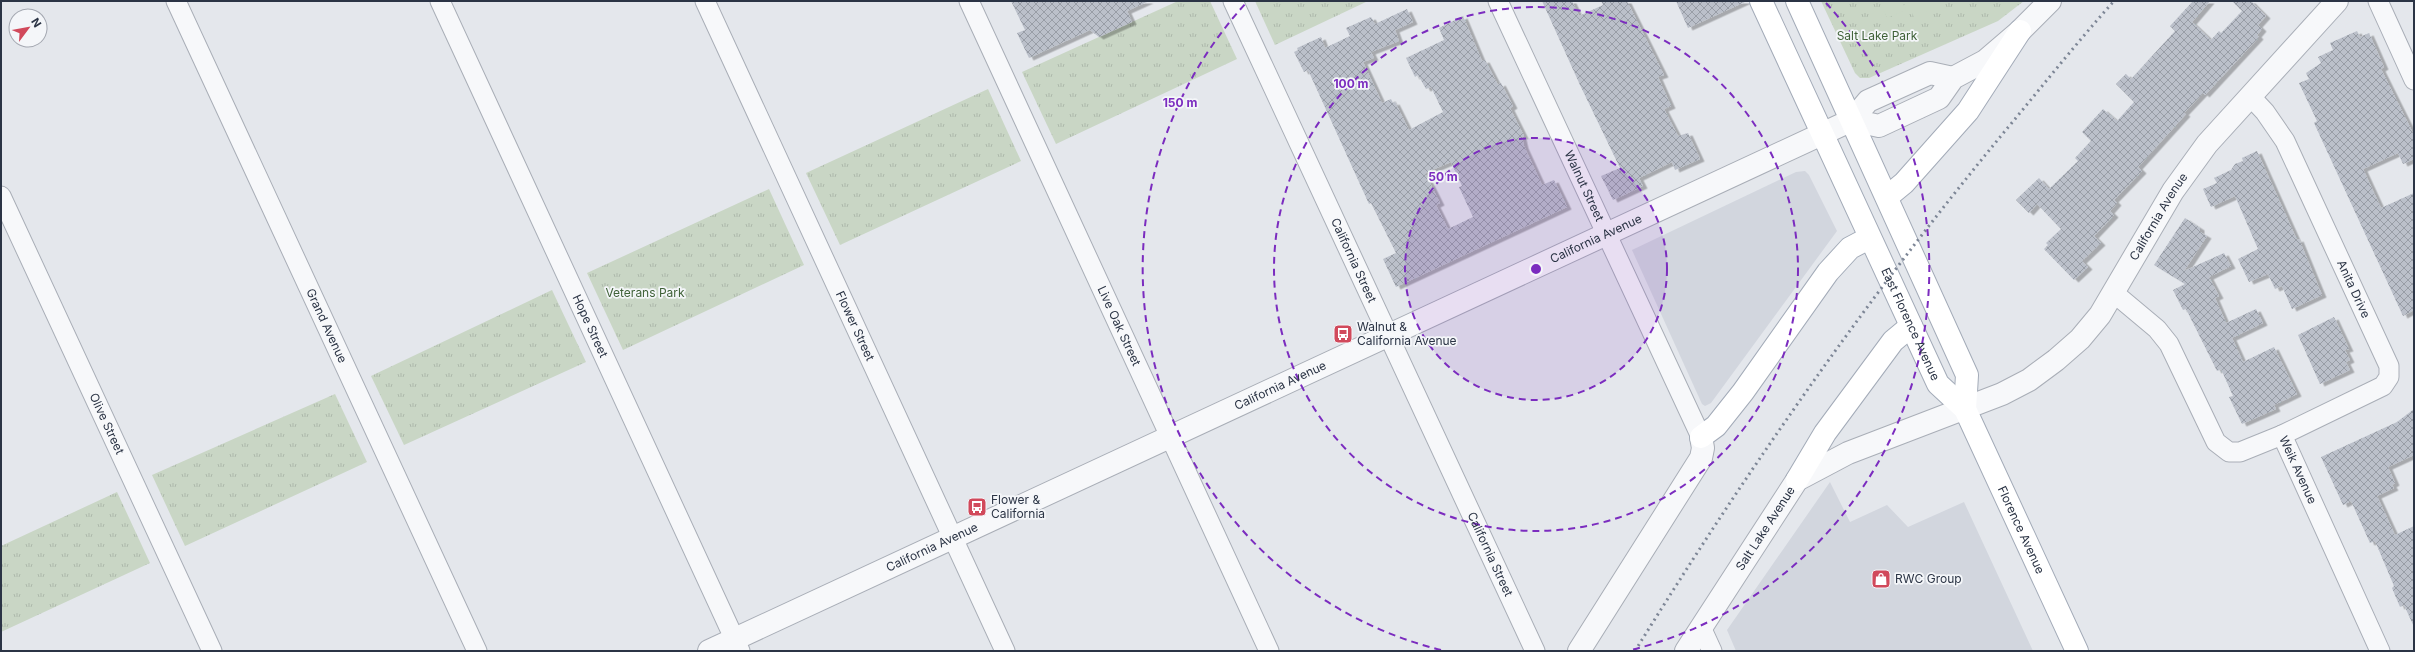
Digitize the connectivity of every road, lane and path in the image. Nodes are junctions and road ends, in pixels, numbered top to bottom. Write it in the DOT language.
graph roads {
  1 [pos="176,1"];
  2 [pos="440,1"];
  3 [pos="705,1"];
  4 [pos="969,1"];
  5 [pos="1233,1"];
  6 [pos="1498,1"];
  7 [pos="1761,1"];
  8 [pos="1797,1"];
  9 [pos="2050,1"];
  10 [pos="2337,1"];
  11 [pos="2378,1"];
  12 [pos="2020,31"];
  13 [pos="2414,80"];
  14 [pos="2251,97"];
  15 [pos="1852,120"];
  16 [pos="1821,135"];
  17 [pos="1,196"];
  18 [pos="1887,197"];
  19 [pos="1607,234"];
  20 [pos="1870,238"];
  21 [pos="2114,293"];
  22 [pos="1911,326"];
  23 [pos="1388,336"];
  24 [pos="1965,409"];
  25 [pos="2282,436"];
  26 [pos="1170,437"];
  27 [pos="1701,437"];
  28 [pos="1797,480"];
  29 [pos="952,538"];
  30 [pos="1701,627"];
  31 [pos="738,645"];
  32 [pos="212,651"];
  33 [pos="477,651"];
  34 [pos="709,651"];
  35 [pos="1005,651"];
  36 [pos="1269,651"];
  37 [pos="1535,651"];
  38 [pos="1579,651"];
  39 [pos="1686,651"];
  40 [pos="1712,651"];
  41 [pos="2077,651"];
  42 [pos="2380,651"];
  1 -- 33 [label="street, Grand Avenue"];
  2 -- 31 [label="street, Hope Street"];
  3 -- 29 [label="street, Flower Street"];
  4 -- 26 [label="street, Live Oak Street"];
  5 -- 23 [label="street, California Street"];
  6 -- 19 [label="street, Walnut Street"];
  7 -- 16 [label="main road, East Florence Avenue"];
  8 -- 15 [label="main road"];
  9 -- 12 [label="street"];
  10 -- 14 [label="street, California Avenue"];
  11 -- 13 [label="street"];
  12 -- 15 [label="street"];
  12 -- 18 [label="main road"];
  14 -- 21 [label="street, California Avenue"];
  14 -- 25 [label="street, Anita Drive"];
  15 -- 16 [label="street, California Avenue"];
  15 -- 18 [label="main road"];
  16 -- 19 [label="street, California Avenue"];
  16 -- 20 [label="main road, East Florence Avenue"];
  17 -- 32 [label="street, Olive Street"];
  18 -- 24 [label="main road"];
  19 -- 23 [label="street, California Avenue"];
  19 -- 27 [label="street, Walnut Street"];
  20 -- 22 [label="main road, East Florence Avenue"];
  20 -- 27 [label="main road"];
  21 -- 24 [label="street, California Avenue"];
  21 -- 25 [label="street, Weik Avenue"];
  22 -- 24 [label="main road, East Florence Avenue"];
  22 -- 28 [label="main road"];
  23 -- 26 [label="street, California Avenue"];
  23 -- 37 [label="street, California Street"];
  24 -- 28 [label="street, Salt Lake Avenue"];
  24 -- 41 [label="main road, Florence Avenue"];
  25 -- 42 [label="street, Weik Avenue"];
  26 -- 29 [label="street, California Avenue"];
  26 -- 36 [label="street, Live Oak Street"];
  27 -- 38 [label="street"];
  28 -- 30 [label="street, Salt Lake Avenue"];
  29 -- 31 [label="street, California Avenue"];
  29 -- 35 [label="street, Flower Street"];
  30 -- 39 [label="street, Salt Lake Avenue"];
  30 -- 40 [label="street"];
  31 -- 34 [label="street, California Avenue"];
}
